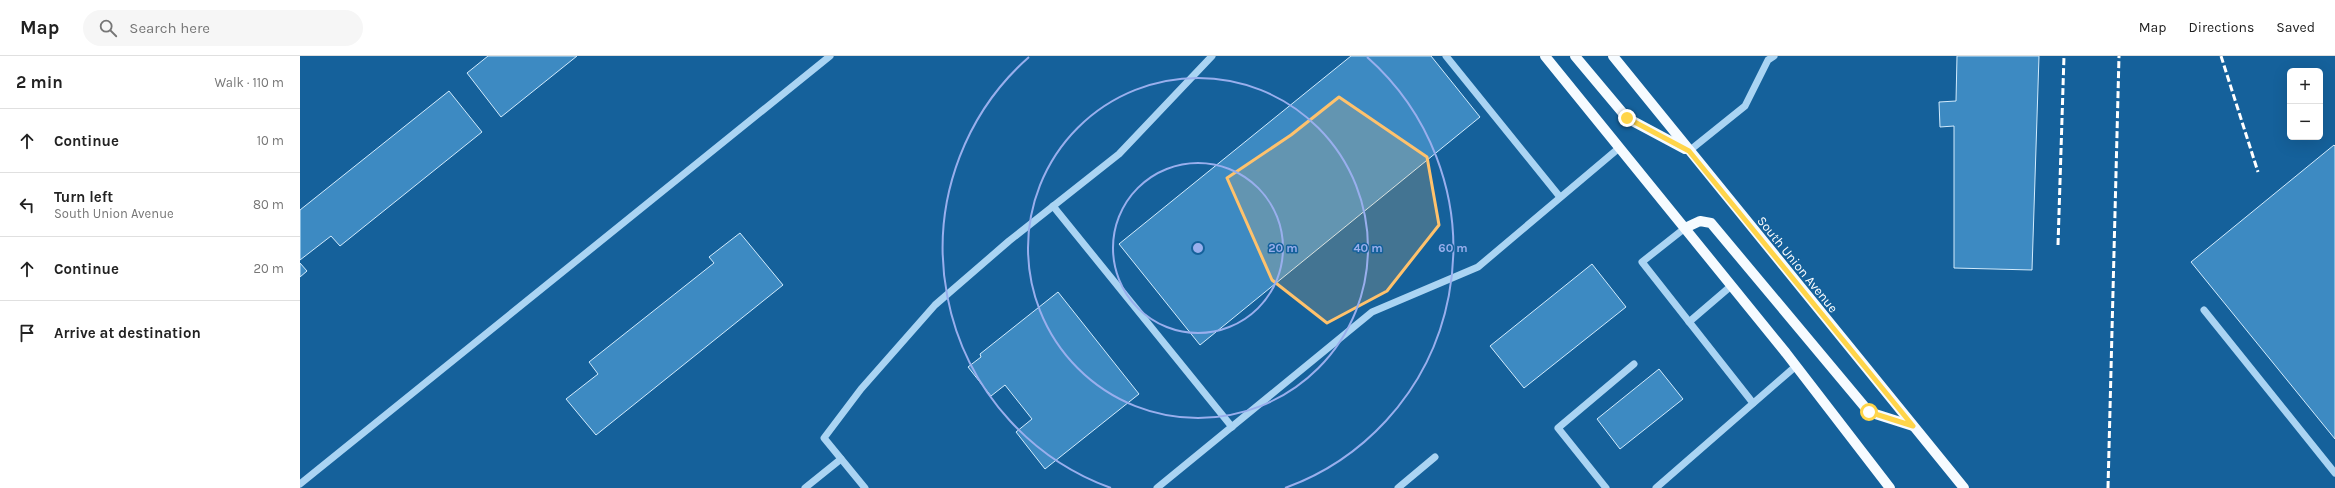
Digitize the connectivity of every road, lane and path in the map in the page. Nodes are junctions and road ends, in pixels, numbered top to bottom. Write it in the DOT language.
graph roads {
  1 [pos="830,56"];
  2 [pos="1212,56"];
  3 [pos="1446,56"];
  4 [pos="1545,56"];
  5 [pos="1575,56"];
  6 [pos="1613,56"];
  7 [pos="1774,56"];
  8 [pos="1619,148"];
  9 [pos="1689,151"];
  10 [pos="1560,197"];
  11 [pos="1053,206"];
  12 [pos="1685,228"];
  13 [pos="1731,286"];
  14 [pos="2204,310"];
  15 [pos="1689,322"];
  16 [pos="1634,364"];
  17 [pos="1796,366"];
  18 [pos="1753,403"];
  19 [pos="1913,426"];
  20 [pos="1232,427"];
  21 [pos="1435,457"];
  22 [pos="841,459"];
  23 [pos="2335,473"];
  24 [pos="300,484"];
  25 [pos="805,488"];
  26 [pos="865,488"];
  27 [pos="1157,488"];
  28 [pos="1398,488"];
  29 [pos="1606,488"];
  30 [pos="1656,488"];
  31 [pos="1890,488"];
  32 [pos="1964,488"];
  1 -- 24 [label="lane"];
  2 -- 11 [label="lane"];
  3 -- 10 [label="lane"];
  4 -- 8 [label="main road"];
  5 -- 9 [label="main road"];
  6 -- 9 [label="main road, South Union Avenue"];
  7 -- 9 [label="lane"];
  8 -- 10 [label="lane"];
  8 -- 12 [label="main road"];
  9 -- 19 [label="main road, South Union Avenue"];
  10 -- 20 [label="lane"];
  11 -- 20 [label="lane"];
  11 -- 22 [label="lane"];
  12 -- 13 [label="main road"];
  12 -- 15 [label="lane"];
  12 -- 19 [label="main road"];
  13 -- 15 [label="lane"];
  13 -- 17 [label="main road"];
  14 -- 23 [label="lane"];
  15 -- 18 [label="lane"];
  16 -- 29 [label="lane"];
  17 -- 18 [label="lane"];
  17 -- 31 [label="main road"];
  18 -- 30 [label="lane"];
  19 -- 32 [label="main road, South Union Avenue"];
  20 -- 27 [label="lane"];
  21 -- 28 [label="lane"];
  22 -- 25 [label="lane"];
  22 -- 26 [label="lane"];
}
